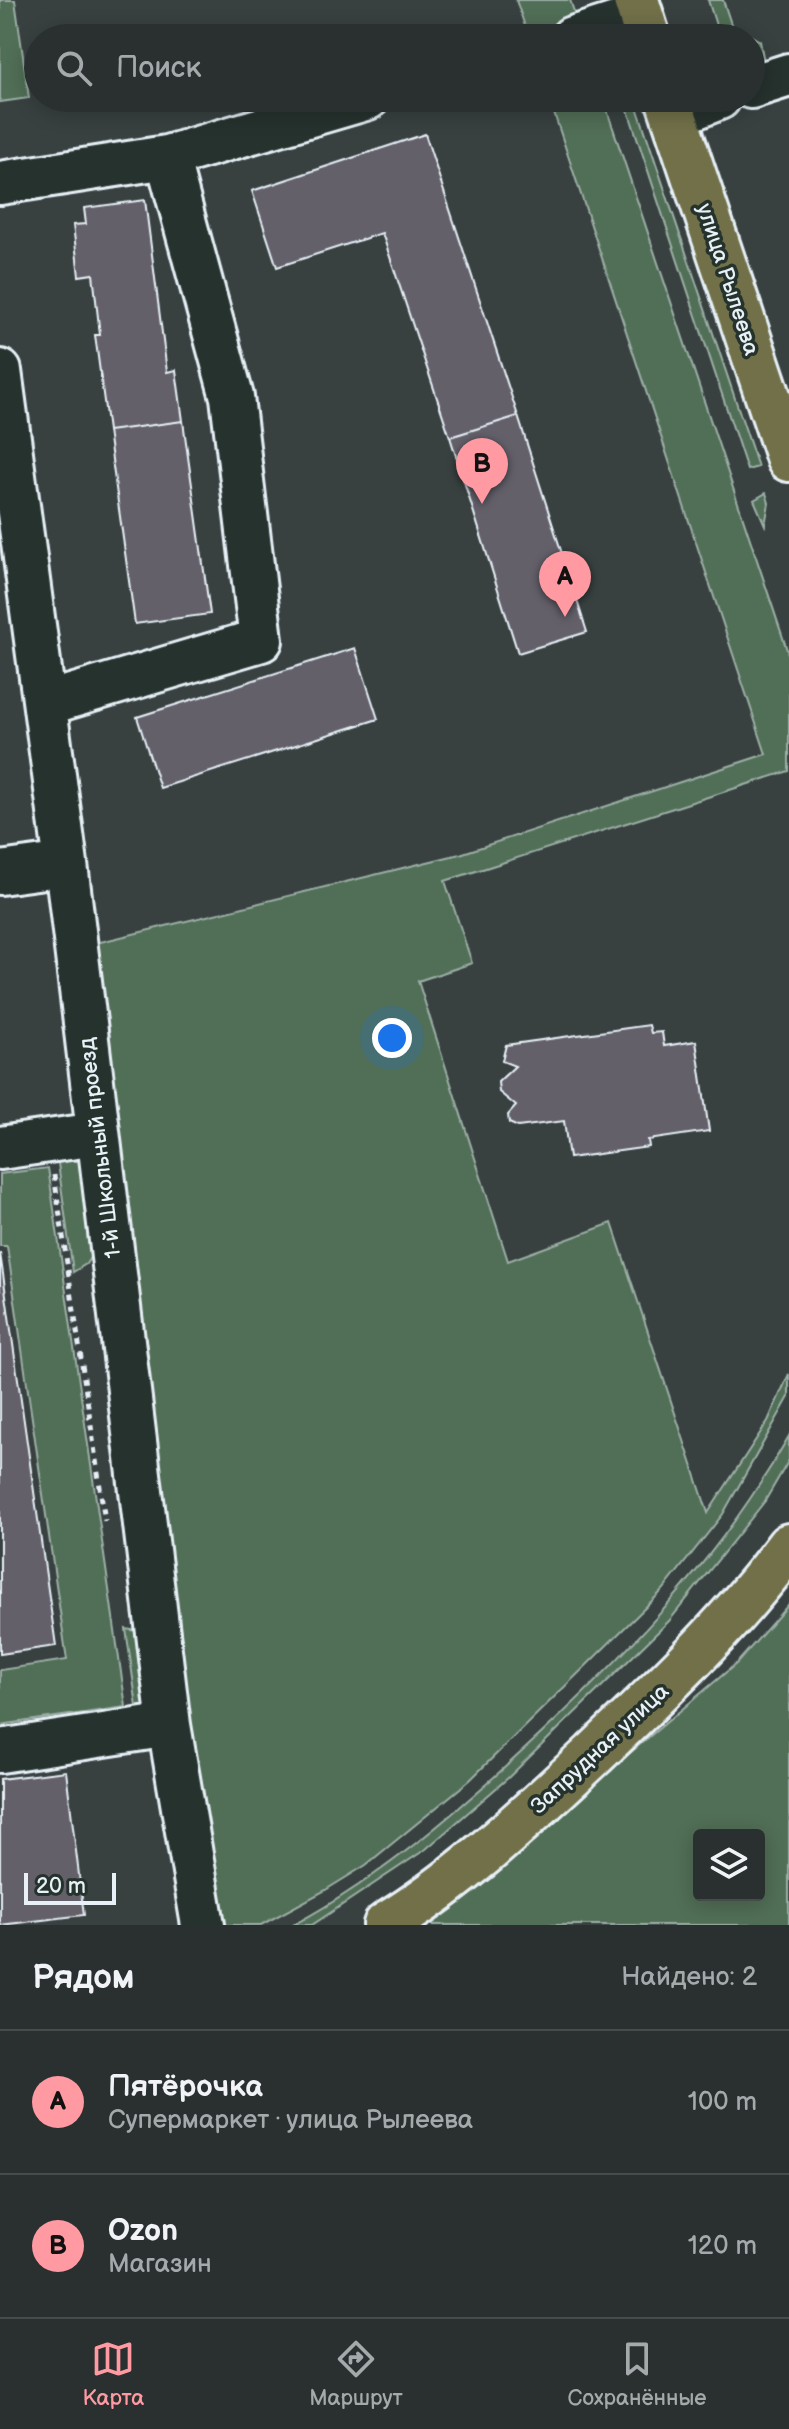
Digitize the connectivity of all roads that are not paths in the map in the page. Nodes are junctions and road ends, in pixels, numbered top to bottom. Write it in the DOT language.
graph roads {
  1 [pos="642,18"];
  2 [pos="621,24"];
  3 [pos="789,75"];
  4 [pos="765,83"];
  5 [pos="320,112"];
  6 [pos="673,112"];
  7 [pos="167,157"];
  8 [pos="0,183"];
  9 [pos="0,371"];
  10 [pos="789,459"];
  11 [pos="45,704"];
  12 [pos="66,864"];
  13 [pos="0,873"];
  14 [pos="97,1134"];
  15 [pos="0,1148"];
  16 [pos="789,1546"];
  17 [pos="169,1725"];
  18 [pos="0,1751"];
  19 [pos="203,1925"];
  20 [pos="386,1925"];
  1 -- 2 [label="lane"];
  3 -- 4 [label="lane"];
  5 -- 7 [label="lane"];
  6 -- 10 [label="main road, улица Рылеева"];
  7 -- 8 [label="lane"];
  7 -- 11 [label="lane"];
  9 -- 11 [label="lane, 1-й Школьный проезд"];
  11 -- 12 [label="lane, 1-й Школьный проезд"];
  12 -- 13 [label="lane"];
  12 -- 14 [label="lane, 1-й Школьный проезд"];
  14 -- 15 [label="lane"];
  14 -- 17 [label="lane, 1-й Школьный проезд"];
  16 -- 20 [label="main road, Запрудная улица"];
  17 -- 18 [label="lane"];
  17 -- 19 [label="lane, 1-й Школьный проезд"];
}
